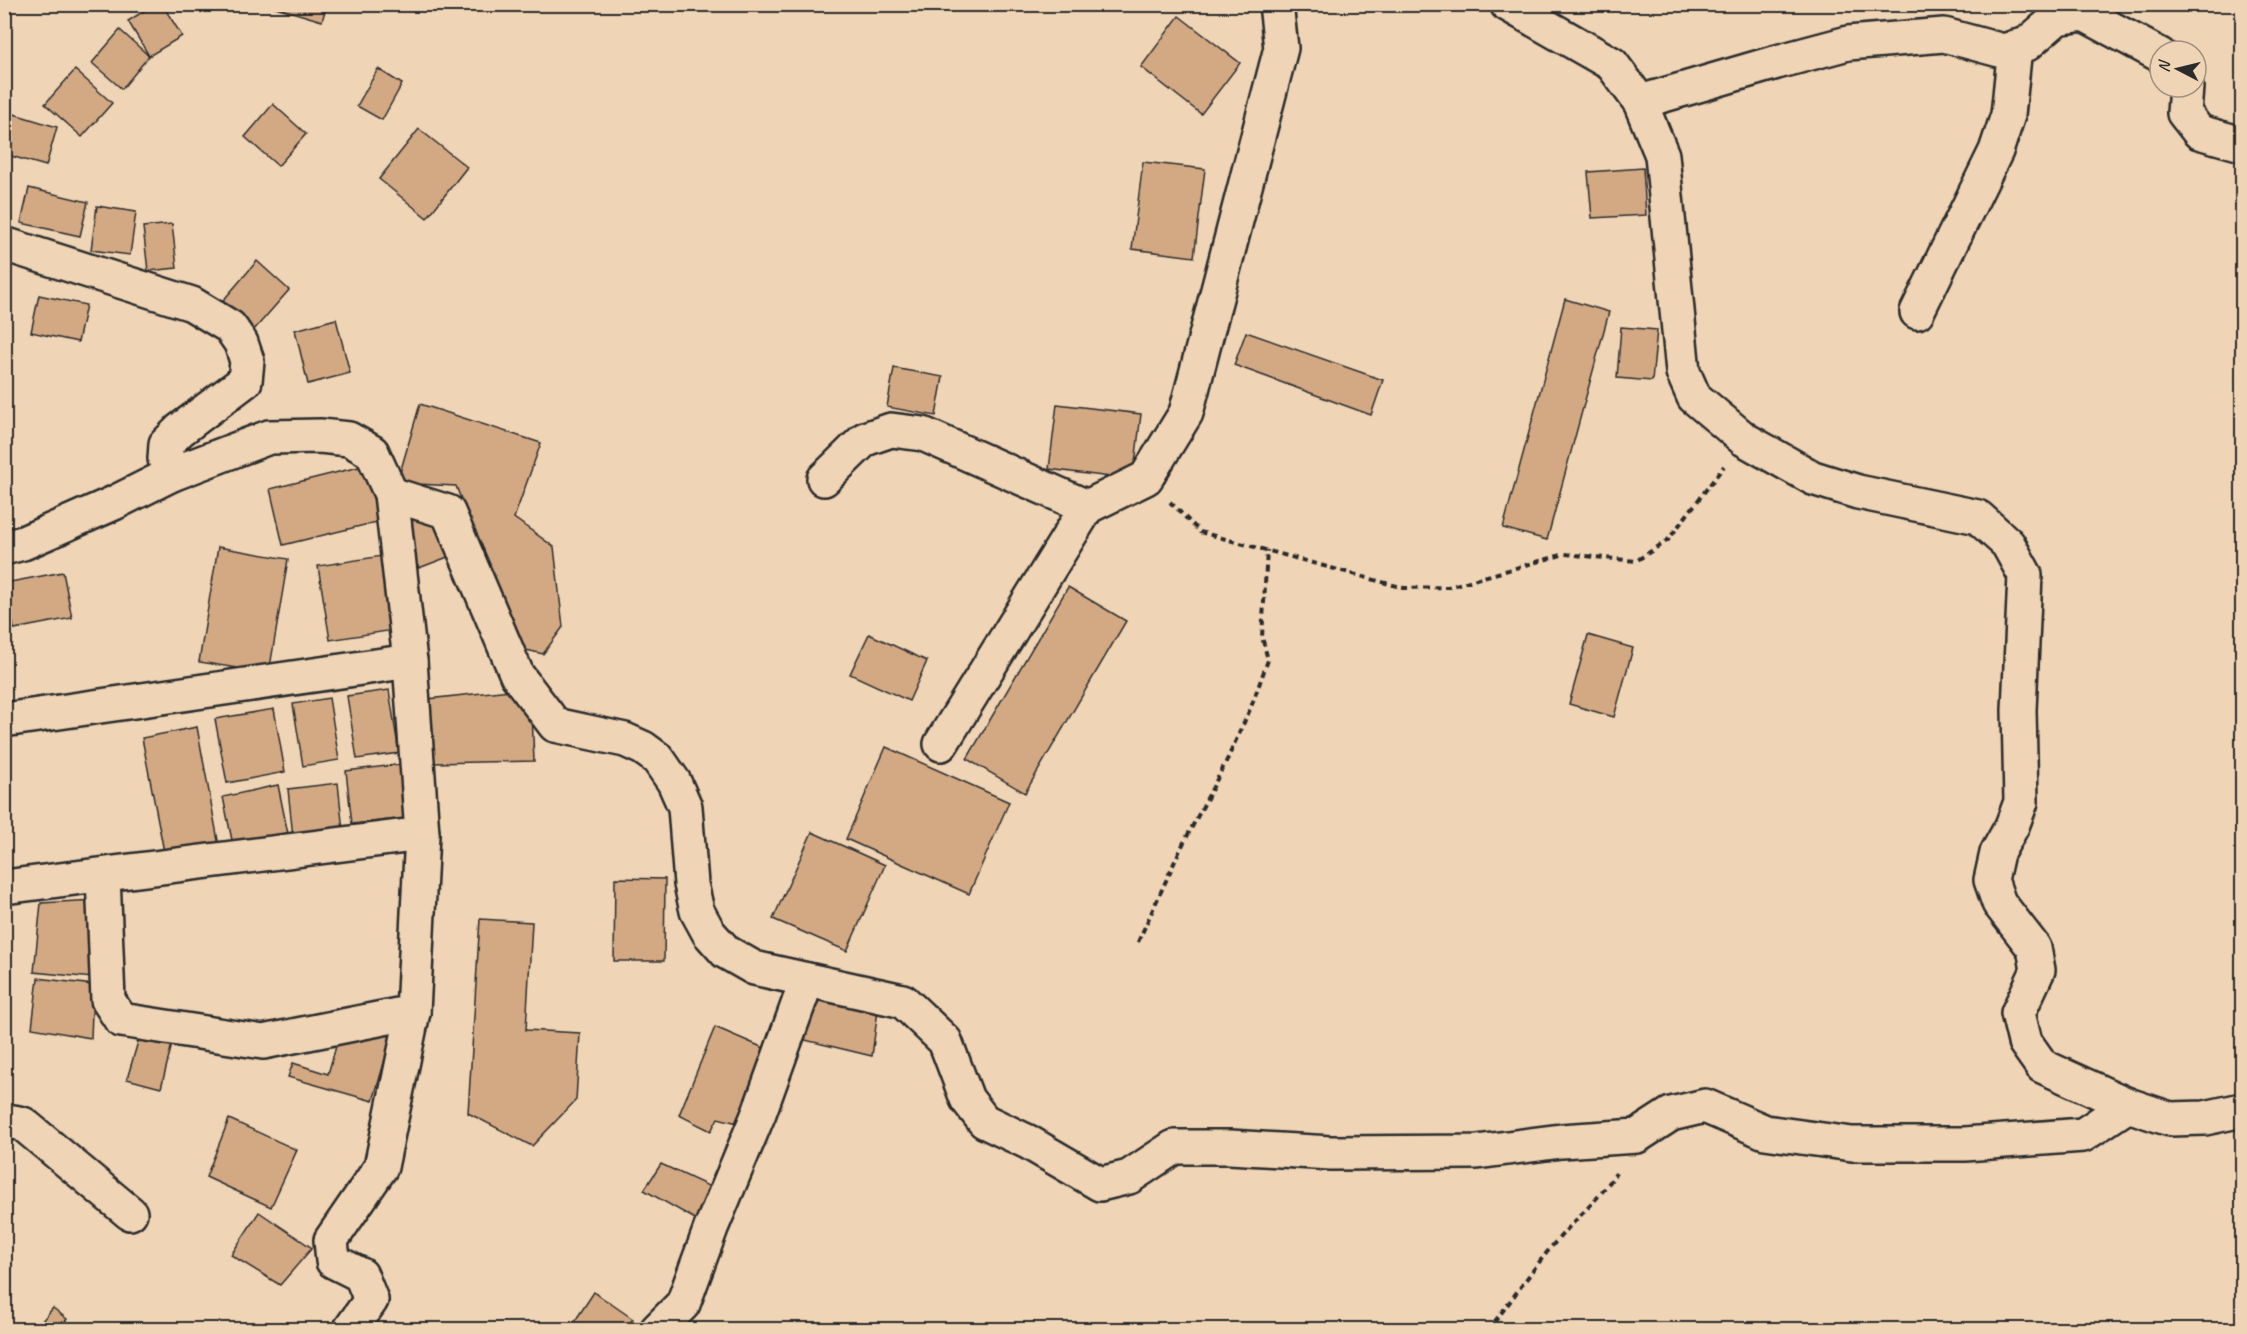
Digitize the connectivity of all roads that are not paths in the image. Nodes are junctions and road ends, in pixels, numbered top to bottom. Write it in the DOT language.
graph roads {
  1 [pos="1276,4"];
  2 [pos="1507,4"];
  3 [pos="2015,47"];
  4 [pos="2148,49"];
  5 [pos="2185,99"];
  6 [pos="1640,102"];
  7 [pos="2242,144"];
  8 [pos="4,244"];
  9 [pos="1917,312"];
  10 [pos="172,474"];
  11 [pos="824,479"];
  12 [pos="391,494"];
  13 [pos="1086,507"];
  14 [pos="4,548"];
  15 [pos="410,661"];
  16 [pos="4,720"];
  17 [pos="941,744"];
  18 [pos="422,834"];
  19 [pos="103,876"];
  20 [pos="4,887"];
  21 [pos="807,980"];
  22 [pos="412,1012"];
  23 [pos="2128,1105"];
  24 [pos="2242,1110"];
  25 [pos="4,1124"];
  26 [pos="130,1213"];
  27 [pos="350,1329"];
  28 [pos="657,1329"];
  1 -- 13 [label="street"];
  2 -- 6 [label="street"];
  3 -- 4 [label="street"];
  3 -- 6 [label="street"];
  3 -- 9 [label="street"];
  5 -- 7 [label="street"];
  6 -- 23 [label="street"];
  8 -- 10 [label="street"];
  10 -- 12 [label="street"];
  10 -- 14 [label="street"];
  11 -- 13 [label="street"];
  12 -- 15 [label="street"];
  12 -- 21 [label="street"];
  13 -- 17 [label="street"];
  15 -- 16 [label="street"];
  15 -- 18 [label="street"];
  18 -- 19 [label="street"];
  18 -- 22 [label="street"];
  19 -- 20 [label="street"];
  19 -- 22 [label="street"];
  21 -- 23 [label="street"];
  21 -- 28 [label="street"];
  22 -- 27 [label="street"];
  23 -- 24 [label="street"];
  25 -- 26 [label="street"];
}
